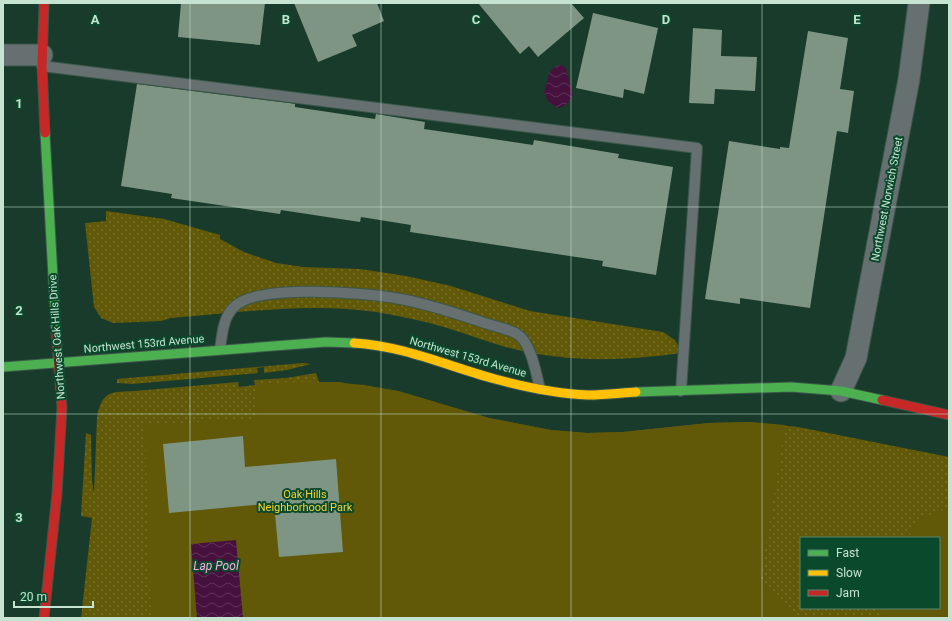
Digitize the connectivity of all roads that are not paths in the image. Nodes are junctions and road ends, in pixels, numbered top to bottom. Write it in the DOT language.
graph roads {
  1 [pos="44,3"];
  2 [pos="919,3"];
  3 [pos="3,55"];
  4 [pos="42,60"];
  5 [pos="220,349"];
  6 [pos="60,364"];
  7 [pos="3,367"];
  8 [pos="540,389"];
  9 [pos="680,391"];
  10 [pos="841,391"];
  11 [pos="949,415"];
  12 [pos="44,618"];
  1 -- 4 [label="street, Northwest Oak Hills Drive"];
  2 -- 10 [label="street, Northwest Norwich Street"];
  3 -- 4 [label="street"];
  4 -- 6 [label="street, Northwest Oak Hills Drive"];
  4 -- 9 [label="lane"];
  5 -- 6 [label="street, Northwest 153rd Avenue"];
  5 -- 8 [label="street, Northwest 153rd Avenue"];
  5 -- 8 [label="lane"];
  6 -- 7 [label="street, Northwest 153rd Avenue"];
  6 -- 12 [label="street, Northwest Oak Hills Drive"];
  8 -- 9 [label="street, Northwest 153rd Avenue"];
  9 -- 10 [label="street, Northwest 153rd Avenue"];
  10 -- 11 [label="street, Northwest 153rd Avenue"];
}
